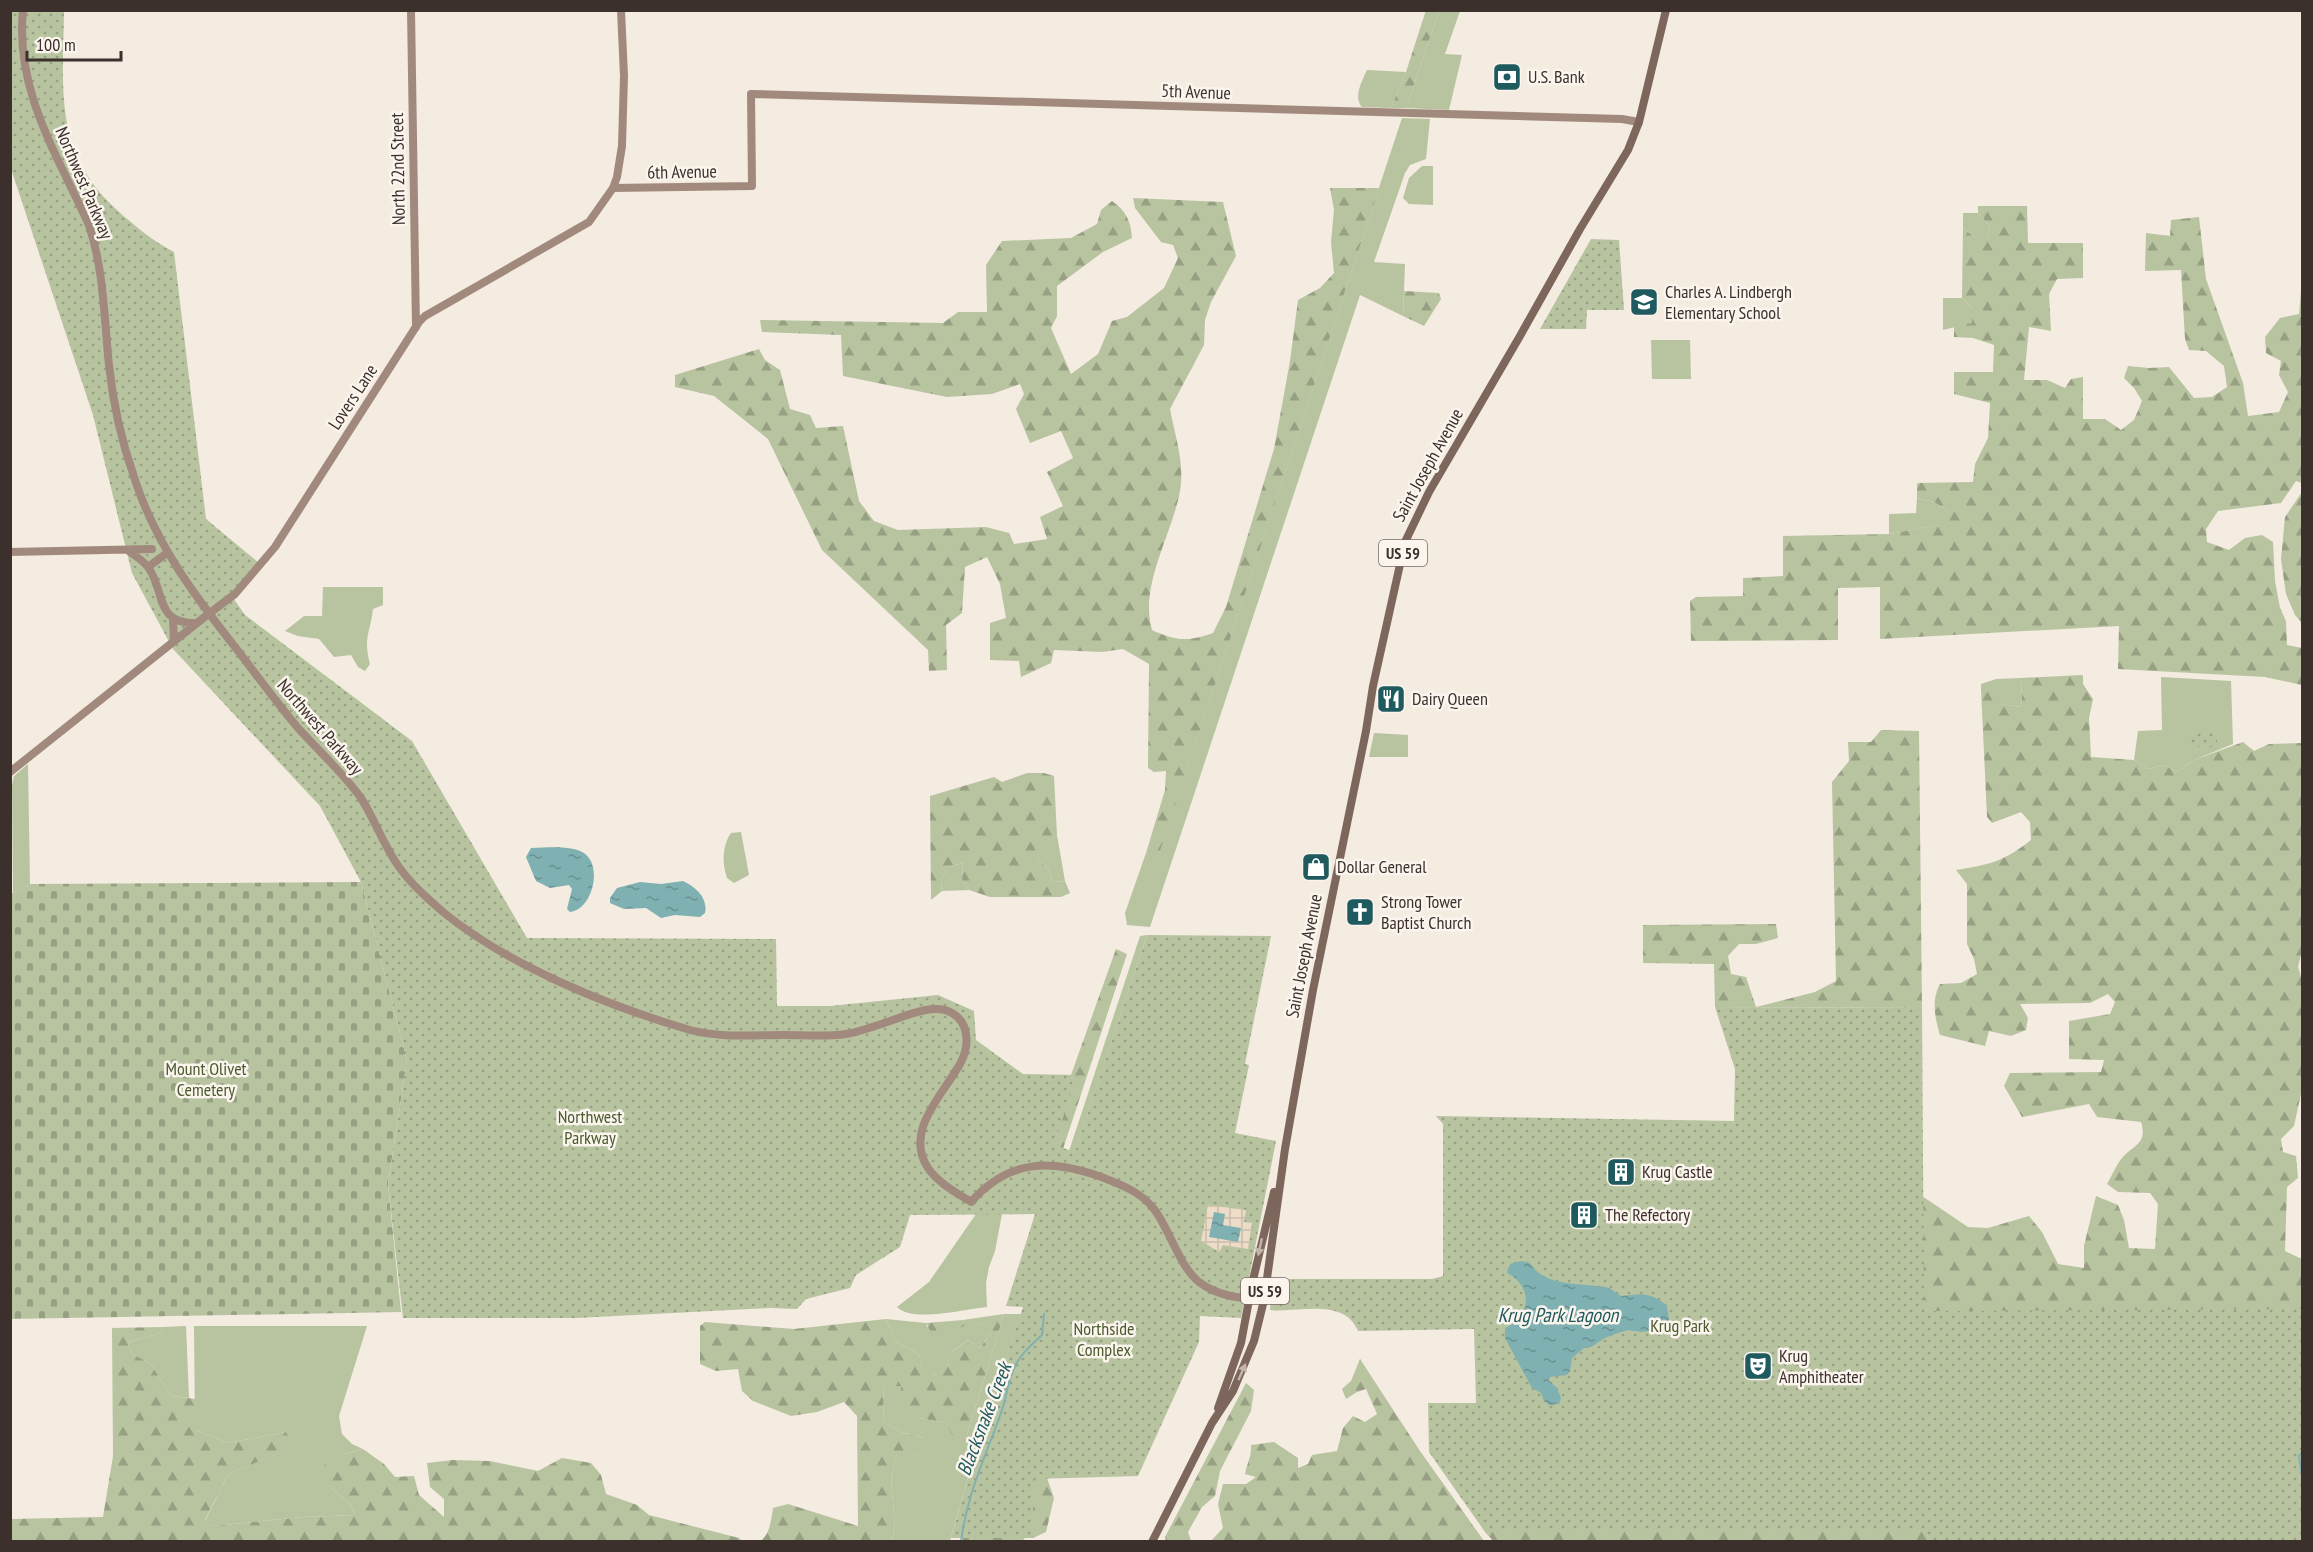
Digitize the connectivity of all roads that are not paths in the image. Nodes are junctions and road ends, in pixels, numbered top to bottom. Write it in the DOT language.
graph roads {
  1 [pos="22,10"];
  2 [pos="411,10"];
  3 [pos="621,10"];
  4 [pos="1666,10"];
  5 [pos="1639,122"];
  6 [pos="752,186"];
  7 [pos="612,188"];
  8 [pos="416,327"];
  9 [pos="162,544"];
  10 [pos="152,549"];
  11 [pos="128,551"];
  12 [pos="10,552"];
  13 [pos="167,553"];
  14 [pos="145,564"];
  15 [pos="174,619"];
  16 [pos="200,621"];
  17 [pos="174,641"];
  18 [pos="10,772"];
  19 [pos="1285,1149"];
  20 [pos="1250,1299"];
  21 [pos="1264,1300"];
  22 [pos="1212,1423"];
  23 [pos="1152,1542"];
  1 -- 9 [label="street, Northwest Parkway"];
  2 -- 8 [label="street, North 22nd Street"];
  3 -- 7 [label="street, Lovers Lane"];
  4 -- 5 [label="main road, Saint Joseph Avenue / US 59"];
  5 -- 6 [label="street, 5th Avenue"];
  5 -- 19 [label="main road, Saint Joseph Avenue / US 59"];
  6 -- 7 [label="street, 6th Avenue"];
  7 -- 8 [label="street, Lovers Lane"];
  8 -- 16 [label="street, Lovers Lane, bridge"];
  9 -- 10 [label="street"];
  9 -- 13 [label="street, Northwest Parkway"];
  10 -- 11 [label="street"];
  10 -- 14 [label="street"];
  11 -- 12 [label="street"];
  11 -- 14 [label="street"];
  13 -- 14 [label="street"];
  13 -- 20 [label="street, Northwest Parkway"];
  14 -- 15 [label="street"];
  15 -- 16 [label="street"];
  15 -- 17 [label="street"];
  16 -- 17 [label="street, Lovers Lane"];
  17 -- 18 [label="street, Lovers Lane"];
  19 -- 20 [label="main road, Saint Joseph Avenue / US 59, one-way"];
  19 -- 21 [label="main road, Saint Joseph Avenue / US 59"];
  20 -- 21 [label="street"];
  20 -- 22 [label="main road, Saint Joseph Avenue / US 59"];
  22 -- 21 [label="main road, Saint Joseph Avenue / US 59, one-way"];
  22 -- 23 [label="main road, Saint Joseph Avenue / US 59"];
}
